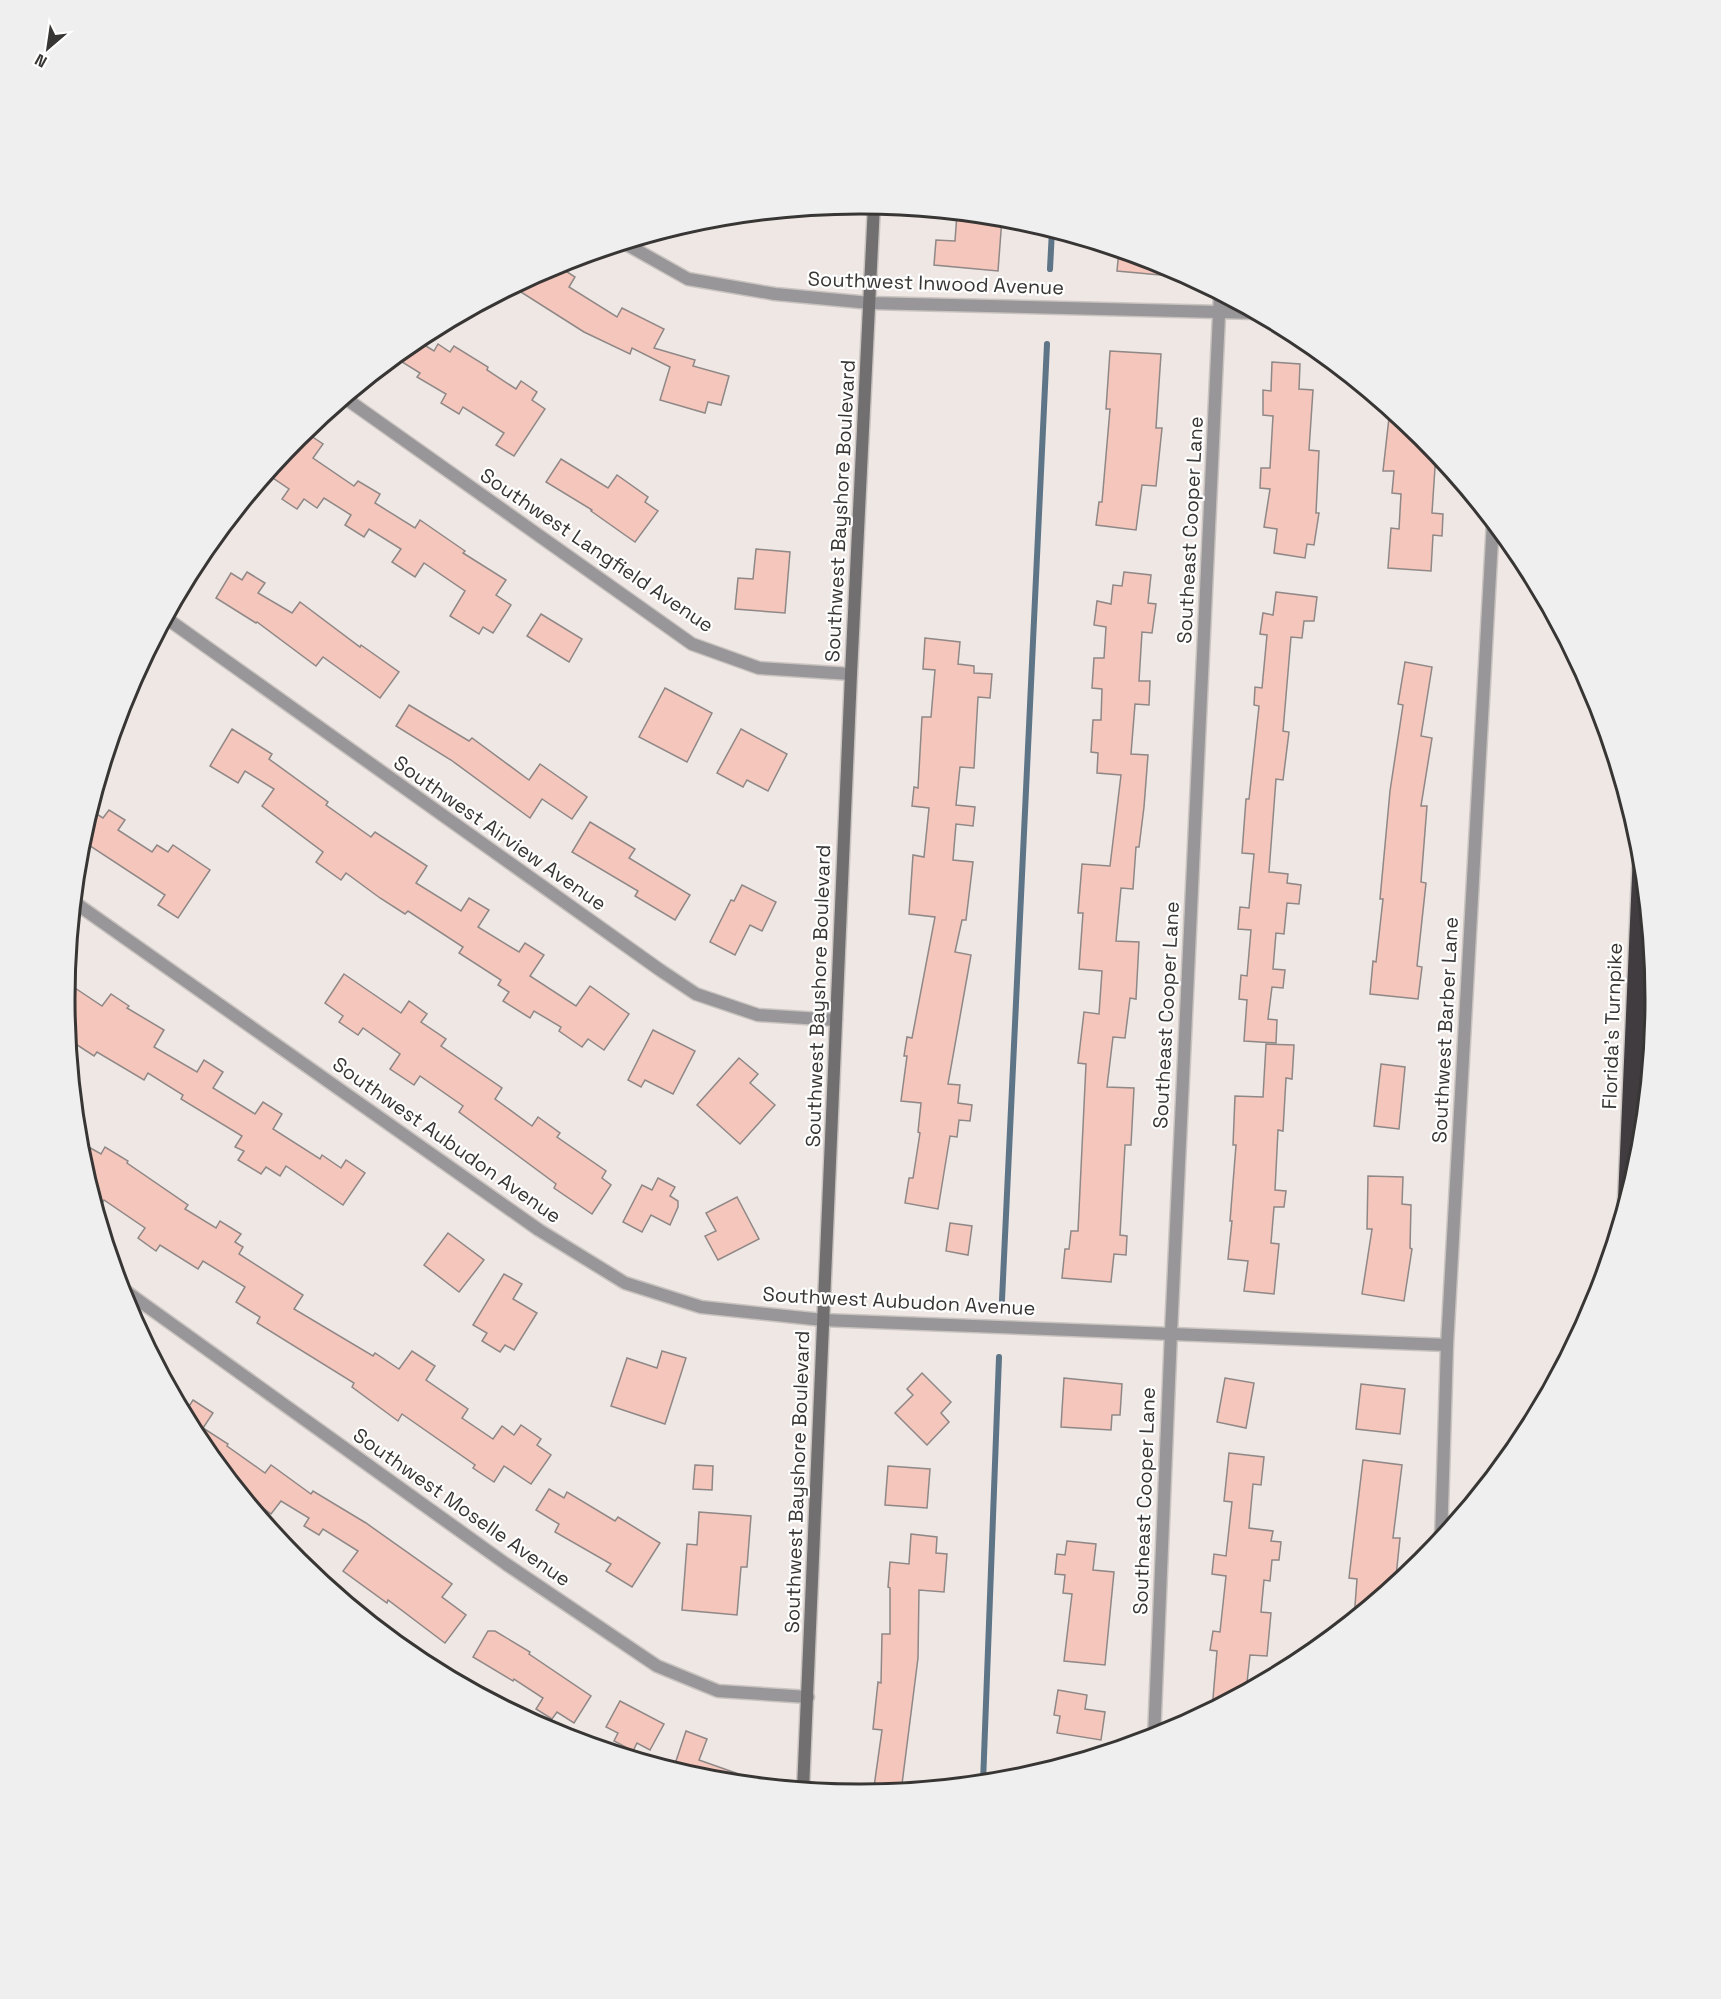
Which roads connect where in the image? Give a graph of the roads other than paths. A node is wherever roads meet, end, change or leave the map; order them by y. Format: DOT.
graph roads {
  1 [pos="874,215"];
  2 [pos="633,248"];
  3 [pos="1220,301"];
  4 [pos="870,303"];
  5 [pos="1220,311"];
  6 [pos="1240,312"];
  7 [pos="351,402"];
  8 [pos="1491,531"];
  9 [pos="172,622"];
  10 [pos="851,674"];
  11 [pos="1640,906"];
  12 [pos="81,908"];
  13 [pos="836,1020"];
  14 [pos="1630,1159"];
  15 [pos="134,1297"];
  16 [pos="823,1320"];
  17 [pos="1171,1333"];
  18 [pos="1447,1344"];
  19 [pos="1441,1527"];
  20 [pos="808,1696"];
  21 [pos="1154,1727"];
  22 [pos="803,1782"];
  1 -- 4 [label="street, Southwest Bayshore Boulevard"];
  2 -- 4 [label="street, Southwest Inwood Avenue"];
  3 -- 5 [label="street, Southeast Cooper Lane"];
  4 -- 5 [label="street, Southwest Inwood Avenue"];
  4 -- 10 [label="street, Southwest Bayshore Boulevard"];
  5 -- 6 [label="street, Southwest Inwood Avenue"];
  5 -- 17 [label="street, Southeast Cooper Lane"];
  7 -- 10 [label="street, Southwest Langfield Avenue"];
  8 -- 18 [label="street, Southwest Barber Lane"];
  9 -- 13 [label="street, Southwest Airview Avenue"];
  10 -- 13 [label="street, Southwest Bayshore Boulevard"];
  11 -- 14 [label="highway, Florida's Turnpike"];
  12 -- 16 [label="street, Southwest Aubudon Avenue"];
  13 -- 16 [label="street, Southwest Bayshore Boulevard"];
  15 -- 20 [label="street, Southwest Moselle Avenue"];
  16 -- 17 [label="street, Southwest Aubudon Avenue"];
  16 -- 20 [label="street, Southwest Bayshore Boulevard"];
  17 -- 18 [label="street, Southwest Aubudon Avenue"];
  17 -- 21 [label="street, Southeast Cooper Lane"];
  18 -- 19 [label="street, Southwest Barber Lane"];
  20 -- 22 [label="street, Southwest Bayshore Boulevard"];
}
